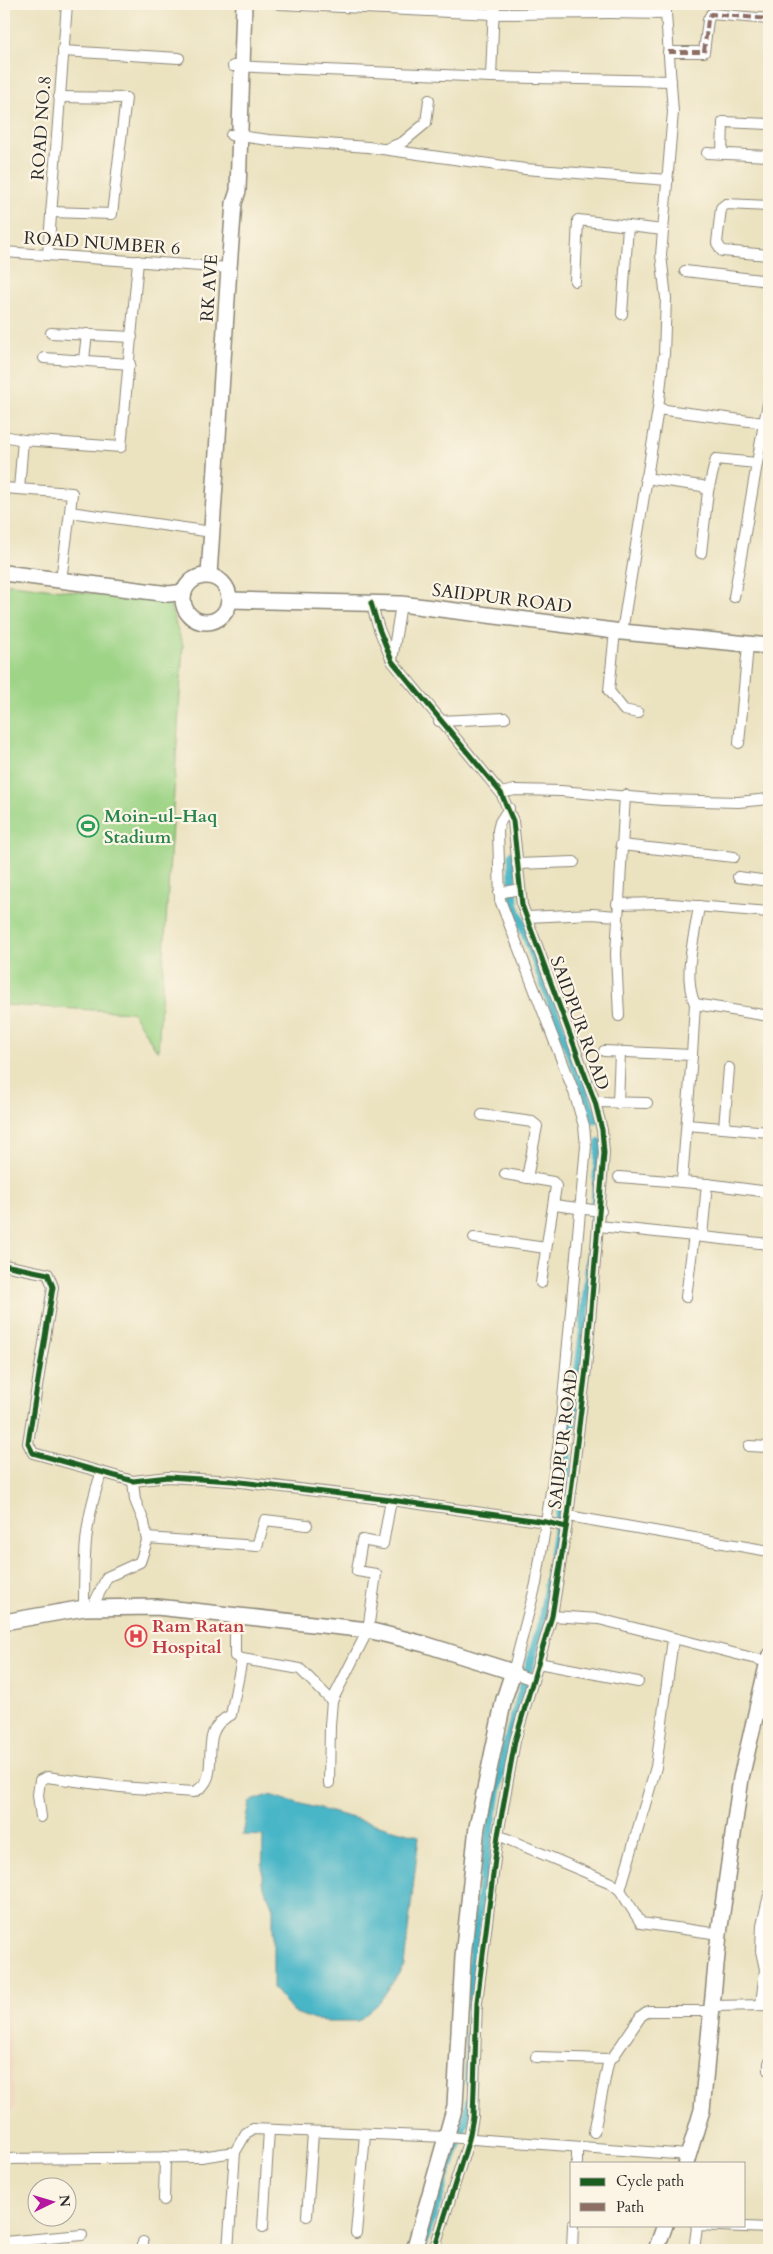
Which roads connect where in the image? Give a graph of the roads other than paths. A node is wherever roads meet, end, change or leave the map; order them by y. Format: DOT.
graph roads {
  1 [pos="67,4"];
  2 [pos="235,4"];
  3 [pos="244,4"];
  4 [pos="279,4"];
  5 [pos="382,6"];
  6 [pos="493,9"];
  7 [pos="610,9"];
  8 [pos="666,9"];
  9 [pos="769,19"];
  10 [pos="63,51"];
  11 [pos="668,52"];
  12 [pos="180,58"];
  13 [pos="238,66"];
  14 [pos="491,77"];
  15 [pos="671,81"];
  16 [pos="59,97"];
  17 [pos="429,100"];
  18 [pos="769,124"];
  19 [pos="236,135"];
  20 [pos="385,149"];
  21 [pos="707,153"];
  22 [pos="722,154"];
  23 [pos="769,156"];
  24 [pos="668,180"];
  25 [pos="769,206"];
  26 [pos="51,212"];
  27 [pos="628,226"];
  28 [pos="663,230"];
  29 [pos="4,252"];
  30 [pos="769,254"];
  31 [pos="48,255"];
  32 [pos="138,261"];
  33 [pos="229,268"];
  34 [pos="685,271"];
  35 [pos="575,281"];
  36 [pos="769,281"];
  37 [pos="622,314"];
  38 [pos="51,333"];
  39 [pos="87,334"];
  40 [pos="132,337"];
  41 [pos="44,358"];
  42 [pos="84,359"];
  43 [pos="130,364"];
  44 [pos="769,399"];
  45 [pos="658,409"];
  46 [pos="764,423"];
  47 [pos="4,436"];
  48 [pos="23,440"];
  49 [pos="756,463"];
  50 [pos="645,478"];
  51 [pos="4,488"];
  52 [pos="19,489"];
  53 [pos="708,491"];
  54 [pos="70,512"];
  55 [pos="212,532"];
  56 [pos="701,553"];
  57 [pos="4,573"];
  58 [pos="209,575"];
  59 [pos="61,580"];
  60 [pos="179,597"];
  61 [pos="734,598"];
  62 [pos="230,600"];
  63 [pos="371,603"];
  64 [pos="401,604"];
  65 [pos="618,632"];
  66 [pos="748,645"];
  67 [pos="769,646"];
  68 [pos="392,661"];
  69 [pos="638,713"];
  70 [pos="505,718"];
  71 [pos="439,721"];
  72 [pos="739,743"];
  73 [pos="501,793"];
  74 [pos="625,795"];
  75 [pos="769,799"];
  76 [pos="509,808"];
  77 [pos="621,845"];
  78 [pos="734,857"];
  79 [pos="574,862"];
  80 [pos="517,864"];
  81 [pos="738,877"];
  82 [pos="769,881"];
  83 [pos="518,890"];
  84 [pos="502,892"];
  85 [pos="617,904"];
  86 [pos="699,906"];
  87 [pos="769,912"];
  88 [pos="617,916"];
  89 [pos="526,917"];
  90 [pos="695,1004"];
  91 [pos="619,1016"];
  92 [pos="769,1016"];
  93 [pos="604,1051"];
  94 [pos="620,1052"];
  95 [pos="692,1055"];
  96 [pos="729,1068"];
  97 [pos="595,1102"];
  98 [pos="618,1103"];
  99 [pos="647,1103"];
  100 [pos="482,1115"];
  101 [pos="593,1125"];
  102 [pos="687,1125"];
  103 [pos="724,1128"];
  104 [pos="769,1132"];
  105 [pos="505,1174"];
  106 [pos="619,1177"];
  107 [pos="527,1178"];
  108 [pos="682,1181"];
  109 [pos="707,1184"];
  110 [pos="769,1192"];
  111 [pos="554,1205"];
  112 [pos="583,1210"];
  113 [pos="599,1211"];
  114 [pos="599,1226"];
  115 [pos="698,1236"];
  116 [pos="474,1238"];
  117 [pos="769,1244"];
  118 [pos="546,1248"];
  119 [pos="4,1265"];
  120 [pos="541,1283"];
  121 [pos="686,1297"];
  122 [pos="749,1446"];
  123 [pos="769,1447"];
  124 [pos="102,1474"];
  125 [pos="133,1481"];
  126 [pos="391,1500"];
  127 [pos="568,1516"];
  128 [pos="547,1522"];
  129 [pos="307,1524"];
  130 [pos="564,1526"];
  131 [pos="147,1538"];
  132 [pos="769,1551"];
  133 [pos="88,1608"];
  134 [pos="235,1615"];
  135 [pos="552,1616"];
  136 [pos="4,1622"];
  137 [pos="368,1630"];
  138 [pos="672,1639"];
  139 [pos="242,1659"];
  140 [pos="769,1659"];
  141 [pos="538,1663"];
  142 [pos="520,1675"];
  143 [pos="638,1682"];
  144 [pos="332,1701"];
  145 [pos="330,1783"];
  146 [pos="481,1816"];
  147 [pos="41,1817"];
  148 [pos="498,1819"];
  149 [pos="498,1835"];
  150 [pos="620,1890"];
  151 [pos="769,1895"];
  152 [pos="719,1934"];
  153 [pos="765,2005"];
  154 [pos="711,2008"];
  155 [pos="536,2057"];
  156 [pos="609,2059"];
  157 [pos="769,2063"];
  158 [pos="769,2070"];
  159 [pos="269,2130"];
  160 [pos="594,2132"];
  161 [pos="313,2133"];
  162 [pos="365,2135"];
  163 [pos="450,2138"];
  164 [pos="467,2139"];
  165 [pos="577,2148"];
  166 [pos="235,2152"];
  167 [pos="165,2157"];
  168 [pos="4,2158"];
  169 [pos="688,2160"];
  170 [pos="577,2162"];
  171 [pos="164,2200"];
  172 [pos="307,2216"];
  173 [pos="574,2226"];
  174 [pos="665,2226"];
  175 [pos="697,2226"];
  176 [pos="263,2227"];
  177 [pos="769,2228"];
  178 [pos="356,2233"];
  179 [pos="82,2235"];
  180 [pos="4,2242"];
  181 [pos="228,2250"];
  182 [pos="414,2250"];
  183 [pos="434,2250"];
  184 [pos="572,2250"];
  185 [pos="656,2250"];
  186 [pos="694,2250"];
  1 -- 10 [label="street, ROAD NO.8"];
  2 -- 13 [label="main road"];
  3 -- 13 [label="main road, RK AVE"];
  4 -- 5 [label="street"];
  5 -- 6 [label="street"];
  6 -- 7 [label="street"];
  6 -- 14 [label="street"];
  7 -- 8 [label="street"];
  8 -- 11 [label="street"];
  9 -- 11 [label="street"];
  10 -- 12 [label="street"];
  10 -- 16 [label="street, ROAD NO.8"];
  11 -- 15 [label="street"];
  13 -- 14 [label="street"];
  13 -- 19 [label="main road, RK AVE"];
  14 -- 15 [label="street"];
  15 -- 24 [label="street"];
  16 -- 26 [label="street, ROAD NO.8"];
  16 -- 26 [label="street"];
  17 -- 20 [label="street"];
  18 -- 22 [label="street"];
  19 -- 20 [label="street"];
  19 -- 33 [label="main road, RK AVE"];
  20 -- 24 [label="street"];
  21 -- 22 [label="street"];
  22 -- 23 [label="street"];
  24 -- 28 [label="street"];
  25 -- 30 [label="street"];
  26 -- 31 [label="street, ROAD NO.8"];
  27 -- 28 [label="street"];
  27 -- 35 [label="street"];
  27 -- 37 [label="street"];
  28 -- 45 [label="street"];
  29 -- 31 [label="street, ROAD NUMBER 6"];
  31 -- 32 [label="street, ROAD NUMBER 6"];
  32 -- 33 [label="street, ROAD NUMBER 6"];
  32 -- 40 [label="street"];
  33 -- 55 [label="main road, RK AVE"];
  34 -- 36 [label="street"];
  38 -- 39 [label="street"];
  39 -- 40 [label="street"];
  39 -- 42 [label="street"];
  40 -- 43 [label="street"];
  41 -- 42 [label="street"];
  42 -- 43 [label="street"];
  43 -- 48 [label="street"];
  44 -- 46 [label="street"];
  45 -- 46 [label="street"];
  45 -- 50 [label="street"];
  46 -- 49 [label="street"];
  47 -- 48 [label="street"];
  48 -- 52 [label="street"];
  49 -- 53 [label="street"];
  49 -- 61 [label="street"];
  50 -- 53 [label="street"];
  50 -- 65 [label="street"];
  51 -- 52 [label="street"];
  52 -- 54 [label="street"];
  53 -- 56 [label="street"];
  54 -- 55 [label="street"];
  54 -- 59 [label="street"];
  55 -- 58 [label="main road, RK AVE"];
  57 -- 59 [label="main road"];
  58 -- 60 [label="main road"];
  58 -- 62 [label="main road"];
  59 -- 60 [label="main road"];
  60 -- 62 [label="main road"];
  62 -- 63 [label="main road, SAIDPUR ROAD"];
  63 -- 64 [label="main road, SAIDPUR ROAD"];
  63 -- 68 [label="street, SAIDPUR ROAD"];
  64 -- 65 [label="main road, SAIDPUR ROAD"];
  64 -- 68 [label="street"];
  65 -- 66 [label="main road, SAIDPUR ROAD"];
  65 -- 69 [label="street"];
  66 -- 67 [label="main road, SAIDPUR ROAD"];
  66 -- 72 [label="street"];
  68 -- 71 [label="street, SAIDPUR ROAD"];
  70 -- 71 [label="street"];
  71 -- 73 [label="street, SAIDPUR ROAD"];
  73 -- 74 [label="street"];
  73 -- 76 [label="street, SAIDPUR ROAD"];
  74 -- 75 [label="street"];
  74 -- 77 [label="street"];
  76 -- 80 [label="street, SAIDPUR ROAD"];
  76 -- 84 [label="street"];
  77 -- 78 [label="street"];
  77 -- 85 [label="street"];
  79 -- 80 [label="street"];
  80 -- 83 [label="street, SAIDPUR ROAD"];
  81 -- 82 [label="street"];
  83 -- 84 [label="street"];
  83 -- 89 [label="street, SAIDPUR ROAD"];
  84 -- 101 [label="street"];
  85 -- 86 [label="street"];
  85 -- 88 [label="street"];
  86 -- 87 [label="street"];
  86 -- 90 [label="street"];
  88 -- 89 [label="street"];
  88 -- 91 [label="street"];
  89 -- 97 [label="street, SAIDPUR ROAD"];
  90 -- 92 [label="street"];
  90 -- 95 [label="street"];
  93 -- 94 [label="street"];
  94 -- 95 [label="street"];
  94 -- 98 [label="street"];
  95 -- 102 [label="street"];
  96 -- 103 [label="street"];
  97 -- 98 [label="street"];
  97 -- 101 [label="street, SAIDPUR ROAD"];
  98 -- 99 [label="street"];
  100 -- 107 [label="street"];
  101 -- 112 [label="street"];
  101 -- 113 [label="street, SAIDPUR ROAD"];
  102 -- 103 [label="street"];
  102 -- 108 [label="street"];
  103 -- 104 [label="street"];
  105 -- 107 [label="street"];
  106 -- 108 [label="street"];
  107 -- 111 [label="street"];
  108 -- 109 [label="street"];
  109 -- 110 [label="street"];
  109 -- 115 [label="street"];
  111 -- 112 [label="street"];
  111 -- 118 [label="street"];
  112 -- 113 [label="street"];
  112 -- 128 [label="street"];
  113 -- 114 [label="street, SAIDPUR ROAD"];
  114 -- 115 [label="street"];
  114 -- 127 [label="street, SAIDPUR ROAD"];
  115 -- 117 [label="street"];
  115 -- 121 [label="street"];
  116 -- 118 [label="street"];
  118 -- 120 [label="street"];
  119 -- 124 [label="street"];
  122 -- 123 [label="street"];
  124 -- 125 [label="street"];
  124 -- 133 [label="street"];
  125 -- 126 [label="street"];
  125 -- 131 [label="street"];
  126 -- 128 [label="street"];
  126 -- 137 [label="street"];
  127 -- 130 [label="street, SAIDPUR ROAD"];
  127 -- 132 [label="street"];
  128 -- 130 [label="street"];
  128 -- 142 [label="street"];
  129 -- 131 [label="street"];
  130 -- 135 [label="street, SAIDPUR ROAD"];
  131 -- 133 [label="street"];
  133 -- 134 [label="main road"];
  133 -- 136 [label="main road"];
  134 -- 137 [label="main road"];
  134 -- 139 [label="street"];
  135 -- 138 [label="street"];
  135 -- 141 [label="street, SAIDPUR ROAD"];
  137 -- 142 [label="main road"];
  137 -- 144 [label="street"];
  138 -- 140 [label="street"];
  138 -- 150 [label="street"];
  139 -- 144 [label="street"];
  139 -- 147 [label="street"];
  140 -- 152 [label="main road"];
  141 -- 142 [label="street, SAIDPUR ROAD"];
  141 -- 143 [label="street"];
  142 -- 146 [label="main road"];
  142 -- 148 [label="street"];
  144 -- 145 [label="street"];
  146 -- 148 [label="street"];
  146 -- 163 [label="main road"];
  148 -- 149 [label="street"];
  149 -- 150 [label="street"];
  149 -- 164 [label="street"];
  150 -- 152 [label="street"];
  151 -- 153 [label="street"];
  152 -- 154 [label="main road"];
  153 -- 154 [label="street"];
  154 -- 156 [label="street"];
  154 -- 169 [label="main road"];
  155 -- 156 [label="street"];
  156 -- 160 [label="street"];
  157 -- 158 [label="street"];
  159 -- 161 [label="street"];
  159 -- 166 [label="street"];
  159 -- 176 [label="street"];
  161 -- 162 [label="street"];
  161 -- 172 [label="street"];
  162 -- 163 [label="street"];
  162 -- 178 [label="street"];
  163 -- 164 [label="street"];
  163 -- 182 [label="main road"];
  164 -- 165 [label="street"];
  164 -- 183 [label="street"];
  165 -- 169 [label="street"];
  165 -- 170 [label="street"];
  166 -- 167 [label="street"];
  166 -- 181 [label="street"];
  167 -- 168 [label="street"];
  167 -- 171 [label="street"];
  173 -- 184 [label="street"];
  174 -- 185 [label="main road"];
  175 -- 177 [label="street"];
  175 -- 186 [label="street"];
  179 -- 180 [label="street"];
}
